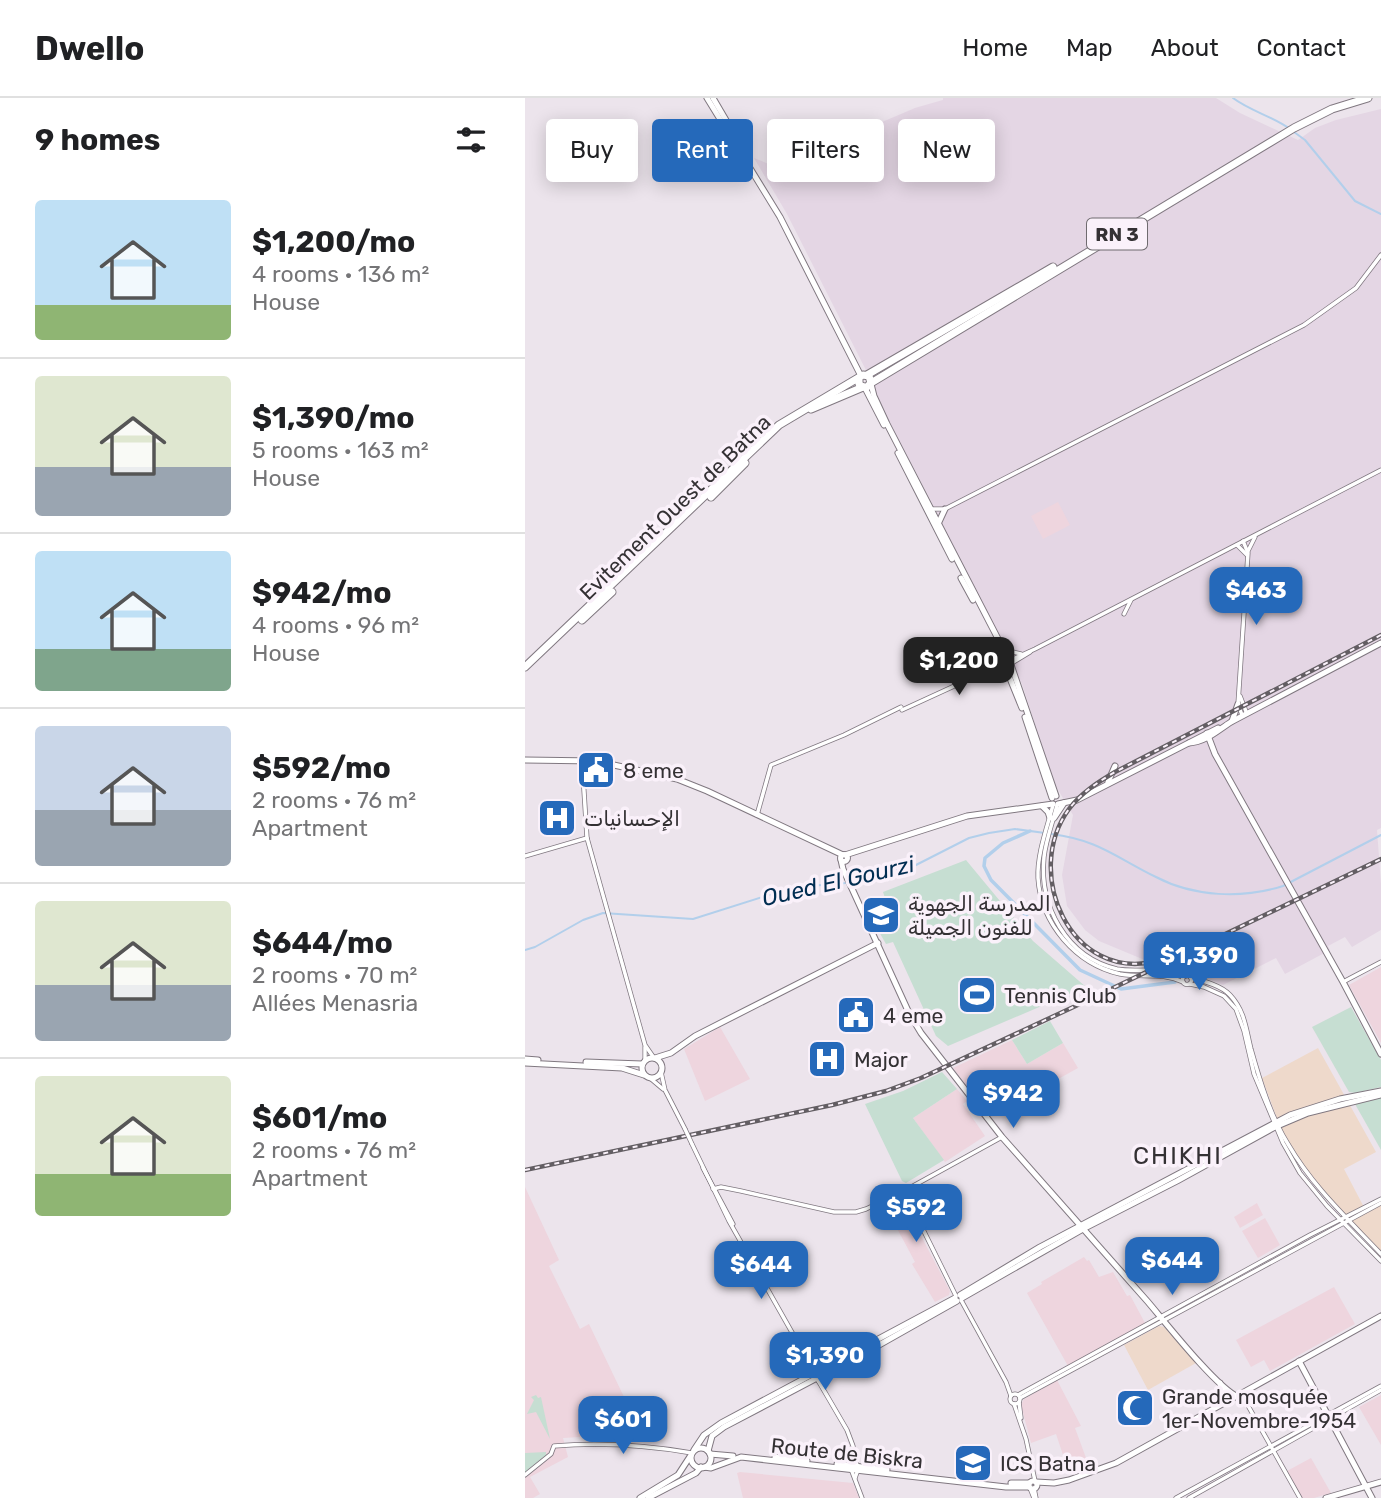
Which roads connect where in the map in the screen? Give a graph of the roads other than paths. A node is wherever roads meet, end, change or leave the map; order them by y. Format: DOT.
graph roads {
  1 [pos="710,98"];
  2 [pos="1352,98"];
  3 [pos="1368,98"];
  4 [pos="1173,199"];
  5 [pos="1381,255"];
  6 [pos="865,381"];
  7 [pos="1381,470"];
  8 [pos="929,510"];
  9 [pos="942,510"];
  10 [pos="937,522"];
  11 [pos="1256,535"];
  12 [pos="1243,541"];
  13 [pos="1237,545"];
  14 [pos="1248,551"];
  15 [pos="1248,557"];
  16 [pos="1131,600"];
  17 [pos="1124,614"];
  18 [pos="1381,643"];
  19 [pos="1002,649"];
  20 [pos="1035,649"];
  21 [pos="1023,653"];
  22 [pos="1008,663"];
  23 [pos="525,670"];
  24 [pos="1239,696"];
  25 [pos="1238,704"];
  26 [pos="1245,715"];
  27 [pos="1231,722"];
  28 [pos="1221,729"];
  29 [pos="1205,736"];
  30 [pos="1192,743"];
  31 [pos="1211,747"];
  32 [pos="525,760"];
  33 [pos="582,760"];
  34 [pos="1115,766"];
  35 [pos="1106,785"];
  36 [pos="1056,801"];
  37 [pos="1040,806"];
  38 [pos="757,815"];
  39 [pos="1051,821"];
  40 [pos="587,838"];
  41 [pos="1045,843"];
  42 [pos="525,856"];
  43 [pos="844,858"];
  44 [pos="878,943"];
  45 [pos="1381,962"];
  46 [pos="1189,977"];
  47 [pos="1183,982"];
  48 [pos="1343,982"];
  49 [pos="1190,984"];
  50 [pos="645,1045"];
  51 [pos="671,1053"];
  52 [pos="1381,1054"];
  53 [pos="654,1058"];
  54 [pos="525,1061"];
  55 [pos="644,1062"];
  56 [pos="661,1070"];
  57 [pos="647,1076"];
  58 [pos="664,1090"];
  59 [pos="1381,1093"];
  60 [pos="1276,1124"];
  61 [pos="1002,1137"];
  62 [pos="703,1168"];
  63 [pos="719,1190"];
  64 [pos="904,1192"];
  65 [pos="1381,1201"];
  66 [pos="1343,1221"];
  67 [pos="1081,1228"];
  68 [pos="1381,1254"];
  69 [pos="1381,1261"];
  70 [pos="958,1297"];
  71 [pos="1381,1316"];
  72 [pos="1164,1321"];
  73 [pos="1299,1361"];
  74 [pos="815,1374"];
  75 [pos="1218,1381"];
  76 [pos="1381,1388"];
  77 [pos="1240,1396"];
  78 [pos="1016,1398"];
  79 [pos="1215,1409"];
  80 [pos="1328,1419"];
  81 [pos="1272,1447"];
  82 [pos="709,1452"];
  83 [pos="1275,1452"];
  84 [pos="693,1453"];
  85 [pos="703,1467"];
  86 [pos="855,1467"];
  87 [pos="525,1475"];
  88 [pos="855,1478"];
  89 [pos="1381,1482"];
  90 [pos="1032,1485"];
  91 [pos="1365,1487"];
  92 [pos="639,1498"];
  93 [pos="648,1498"];
  94 [pos="862,1498"];
  95 [pos="1035,1498"];
  96 [pos="1176,1498"];
  97 [pos="1189,1498"];
  98 [pos="1300,1498"];
  99 [pos="1326,1498"];
  100 [pos="1372,1498"];
  1 -- 6 [label="main road"];
  2 -- 4 [label="highway, Evitement Ouest de Batna / RN 3"];
  3 -- 4 [label="highway, Evitement Ouest de Batna / RN 3"];
  4 -- 6 [label="highway, Evitement Ouest de Batna / RN 3"];
  5 -- 9 [label="street"];
  6 -- 8 [label="main road"];
  6 -- 23 [label="highway, Evitement Ouest de Batna / RN 3"];
  7 -- 11 [label="street"];
  8 -- 9 [label="street"];
  8 -- 10 [label="main road"];
  8 -- 22 [label="main road"];
  9 -- 10 [label="main road"];
  10 -- 19 [label="main road"];
  11 -- 12 [label="street"];
  11 -- 14 [label="street"];
  12 -- 13 [label="street"];
  12 -- 14 [label="street"];
  13 -- 15 [label="street"];
  13 -- 16 [label="street"];
  14 -- 15 [label="street"];
  15 -- 24 [label="street"];
  16 -- 17 [label="street"];
  16 -- 20 [label="street"];
  18 -- 26 [label="main road"];
  19 -- 21 [label="street"];
  19 -- 22 [label="main road"];
  20 -- 21 [label="street"];
  20 -- 22 [label="street"];
  21 -- 22 [label="street"];
  22 -- 36 [label="main road"];
  22 -- 38 [label="street"];
  24 -- 25 [label="street"];
  24 -- 26 [label="street"];
  25 -- 26 [label="street"];
  25 -- 27 [label="main road"];
  26 -- 27 [label="main road"];
  27 -- 28 [label="main road"];
  28 -- 29 [label="main road"];
  28 -- 31 [label="main road"];
  29 -- 30 [label="main road"];
  29 -- 31 [label="main road"];
  30 -- 31 [label="main road"];
  30 -- 35 [label="main road"];
  31 -- 48 [label="main road"];
  32 -- 33 [label="main road"];
  33 -- 38 [label="main road"];
  33 -- 40 [label="street"];
  34 -- 35 [label="main road"];
  35 -- 36 [label="main road"];
  36 -- 37 [label="main road"];
  36 -- 39 [label="main road"];
  36 -- 39 [label="street"];
  37 -- 39 [label="main road"];
  37 -- 43 [label="main road"];
  38 -- 43 [label="main road"];
  39 -- 41 [label="street"];
  40 -- 42 [label="street"];
  40 -- 50 [label="street"];
  41 -- 46 [label="street"];
  41 -- 47 [label="street"];
  43 -- 44 [label="main road"];
  44 -- 51 [label="main road"];
  44 -- 61 [label="main road"];
  45 -- 48 [label="street"];
  46 -- 47 [label="street"];
  46 -- 49 [label="street"];
  46 -- 60 [label="street"];
  47 -- 49 [label="street"];
  48 -- 52 [label="main road"];
  49 -- 60 [label="street"];
  50 -- 53 [label="street"];
  50 -- 55 [label="street"];
  51 -- 53 [label="main road"];
  51 -- 56 [label="main road"];
  53 -- 55 [label="main road"];
  53 -- 56 [label="main road"];
  54 -- 55 [label="main road"];
  54 -- 57 [label="main road"];
  55 -- 57 [label="main road"];
  56 -- 57 [label="main road"];
  56 -- 58 [label="street"];
  57 -- 58 [label="street"];
  58 -- 62 [label="street, bridge"];
  59 -- 60 [label="main road"];
  60 -- 66 [label="street"];
  60 -- 67 [label="main road"];
  61 -- 64 [label="street"];
  61 -- 67 [label="main road"];
  62 -- 63 [label="street"];
  62 -- 63 [label="street"];
  63 -- 64 [label="street"];
  63 -- 74 [label="street"];
  64 -- 70 [label="street"];
  65 -- 66 [label="street"];
  66 -- 68 [label="street"];
  66 -- 69 [label="street"];
  66 -- 72 [label="street"];
  66 -- 72 [label="street"];
  67 -- 70 [label="main road"];
  67 -- 72 [label="main road"];
  70 -- 74 [label="main road"];
  70 -- 78 [label="street"];
  71 -- 73 [label="main road, Route de Biskra"];
  72 -- 75 [label="main road"];
  72 -- 78 [label="street"];
  73 -- 77 [label="main road, Route de Biskra"];
  73 -- 80 [label="main road"];
  74 -- 82 [label="main road"];
  74 -- 84 [label="main road"];
  74 -- 86 [label="street"];
  75 -- 77 [label="main road"];
  75 -- 79 [label="main road"];
  76 -- 80 [label="street"];
  77 -- 79 [label="main road, Route de Biskra"];
  77 -- 81 [label="street"];
  78 -- 90 [label="street"];
  79 -- 90 [label="main road, Route de Biskra"];
  80 -- 81 [label="street"];
  80 -- 83 [label="street"];
  80 -- 91 [label="main road"];
  81 -- 83 [label="street"];
  81 -- 96 [label="street"];
  82 -- 84 [label="main road"];
  82 -- 85 [label="main road"];
  82 -- 86 [label="main road, Route de Biskra"];
  83 -- 97 [label="street"];
  83 -- 98 [label="street"];
  84 -- 85 [label="main road"];
  84 -- 87 [label="street"];
  84 -- 92 [label="main road"];
  85 -- 86 [label="main road, Route de Biskra"];
  85 -- 93 [label="main road"];
  86 -- 88 [label="street"];
  86 -- 88 [label="street"];
  86 -- 90 [label="main road, Route de Biskra"];
  88 -- 94 [label="street"];
  89 -- 91 [label="main road"];
  90 -- 95 [label="street"];
  91 -- 99 [label="main road"];
  91 -- 100 [label="main road"];
}
